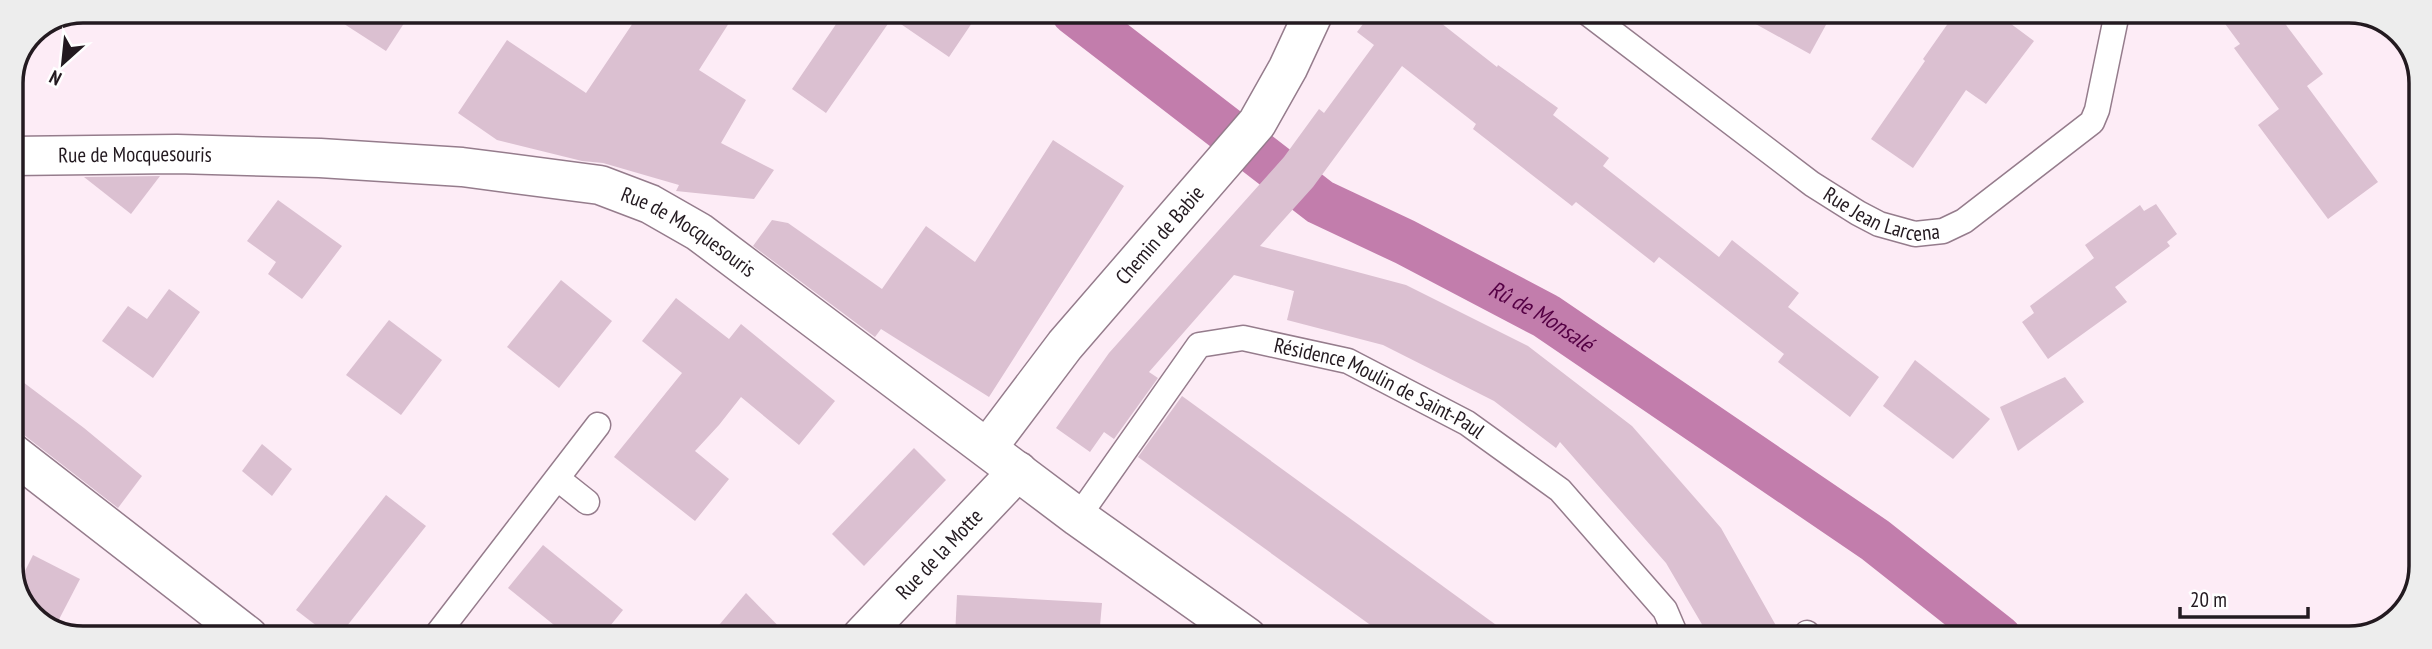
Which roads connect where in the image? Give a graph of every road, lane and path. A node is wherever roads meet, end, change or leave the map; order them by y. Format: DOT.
graph roads {
  1 [pos="1309,23"];
  2 [pos="1600,23"];
  3 [pos="2115,23"];
  4 [pos="23,156"];
  5 [pos="598,425"];
  6 [pos="988,447"];
  7 [pos="23,461"];
  8 [pos="1018,471"];
  9 [pos="558,479"];
  10 [pos="587,502"];
  11 [pos="1078,516"];
  12 [pos="235,626"];
  13 [pos="443,626"];
  14 [pos="871,626"];
  15 [pos="1228,626"];
  16 [pos="1672,626"];
  1 -- 6 [label="street, Chemin de Babie"];
  2 -- 3 [label="lane, Rue Jean Larcena"];
  4 -- 6 [label="street, Rue de Mocquesouris"];
  5 -- 9 [label="lane"];
  6 -- 8 [label="street, Rue de Mocquesouris"];
  7 -- 12 [label="street"];
  8 -- 11 [label="street, Rue de Mocquesouris"];
  8 -- 14 [label="street, Rue de la Motte"];
  9 -- 10 [label="lane"];
  9 -- 13 [label="lane"];
  11 -- 15 [label="street, Rue de Mocquesouris"];
  11 -- 16 [label="lane, Résidence Moulin de Saint-Paul"];
}
